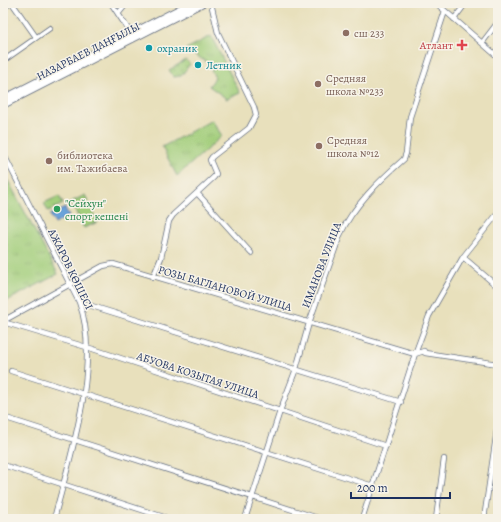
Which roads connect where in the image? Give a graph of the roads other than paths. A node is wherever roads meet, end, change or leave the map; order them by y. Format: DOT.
graph roads {
  1 [pos="12,3"];
  2 [pos="111,3"];
  3 [pos="127,3"];
  4 [pos="191,3"];
  5 [pos="203,3"];
  6 [pos="211,3"];
  7 [pos="436,3"];
  8 [pos="466,3"];
  9 [pos="3,8"];
  10 [pos="445,11"];
  11 [pos="118,14"];
  12 [pos="454,19"];
  13 [pos="498,22"];
  14 [pos="50,28"];
  15 [pos="36,37"];
  16 [pos="133,37"];
  17 [pos="482,42"];
  18 [pos="498,56"];
  19 [pos="3,61"];
  20 [pos="3,99"];
  21 [pos="3,105"];
  22 [pos="3,153"];
  23 [pos="197,192"];
  24 [pos="498,213"];
  25 [pos="251,253"];
  26 [pos="463,257"];
  27 [pos="153,277"];
  28 [pos="70,286"];
  29 [pos="498,287"];
  30 [pos="79,302"];
  31 [pos="3,322"];
  32 [pos="309,323"];
  33 [pos="86,348"];
  34 [pos="415,354"];
  35 [pos="498,364"];
  36 [pos="296,369"];
  37 [pos="11,372"];
  38 [pos="84,394"];
  39 [pos="401,402"];
  40 [pos="280,411"];
  41 [pos="3,417"];
  42 [pos="498,423"];
  43 [pos="74,439"];
  44 [pos="386,446"];
  45 [pos="266,453"];
  46 [pos="444,459"];
  47 [pos="3,465"];
  48 [pos="63,485"];
  49 [pos="373,486"];
  50 [pos="252,497"];
  51 [pos="3,517"];
  52 [pos="10,519"];
  53 [pos="54,519"];
  54 [pos="170,519"];
  55 [pos="245,519"];
  56 [pos="321,519"];
  57 [pos="362,519"];
  58 [pos="436,519"];
  59 [pos="484,519"];
  1 -- 9 [label="street"];
  1 -- 15 [label="street"];
  2 -- 11 [label="street"];
  3 -- 11 [label="street"];
  4 -- 16 [label="main road, НАЗАРБАЕВ ДАҢҒЫЛЫ"];
  5 -- 16 [label="main road, НАЗАРБАЕВ ДАҢҒЫЛЫ"];
  6 -- 23 [label="street"];
  7 -- 10 [label="street"];
  8 -- 12 [label="street"];
  10 -- 12 [label="street"];
  10 -- 32 [label="street, ИМАНОВА УЛИЦА"];
  11 -- 16 [label="street"];
  12 -- 17 [label="street"];
  13 -- 17 [label="street"];
  14 -- 15 [label="street"];
  15 -- 19 [label="street"];
  16 -- 20 [label="main road, НАЗАРБАЕВ ДАҢҒЫЛЫ"];
  16 -- 21 [label="main road, НАЗАРБАЕВ ДАҢҒЫЛЫ"];
  17 -- 18 [label="street"];
  22 -- 28 [label="street, АЖАРОВ КӨШЕСІ"];
  23 -- 25 [label="street"];
  23 -- 27 [label="street"];
  24 -- 26 [label="street"];
  26 -- 29 [label="street"];
  26 -- 34 [label="street"];
  27 -- 28 [label="street, РОЗЫ БАГЛАНОВОЙ УЛИЦА"];
  27 -- 32 [label="street, РОЗЫ БАГЛАНОВОЙ УЛИЦА"];
  28 -- 30 [label="street, АЖАРОВ КӨШЕСІ"];
  28 -- 31 [label="street, РОЗЫ БАГЛАНОВОЙ УЛИЦА"];
  30 -- 33 [label="street, АЖАРОВ КӨШЕСІ"];
  30 -- 36 [label="street"];
  31 -- 33 [label="street, АБУОВА КОЗЫТАЯ УЛИЦА"];
  32 -- 34 [label="street, РОЗЫ БАГЛАНОВОЙ УЛИЦА"];
  32 -- 36 [label="street, ИМАНОВА УЛИЦА"];
  33 -- 38 [label="street, АЖАРОВ КӨШЕСІ"];
  33 -- 40 [label="street, АБУОВА КОЗЫТАЯ УЛИЦА"];
  34 -- 35 [label="street, РОЗЫ БАГЛАНОВОЙ УЛИЦА"];
  34 -- 39 [label="street"];
  36 -- 39 [label="street"];
  36 -- 40 [label="street, ИМАНОВА УЛИЦА"];
  37 -- 38 [label="street"];
  38 -- 43 [label="street, АЖАРОВ КӨШЕСІ"];
  38 -- 45 [label="street"];
  39 -- 44 [label="street"];
  40 -- 44 [label="street, АБУОВА КОЗЫТАЯ УЛИЦА"];
  40 -- 45 [label="street, ИМАНОВА УЛИЦА"];
  41 -- 43 [label="street"];
  42 -- 59 [label="street"];
  43 -- 48 [label="street, АЖАРОВ КӨШЕСІ"];
  43 -- 50 [label="street"];
  44 -- 49 [label="street"];
  45 -- 49 [label="street"];
  45 -- 50 [label="street, ИМАНОВА УЛИЦА"];
  46 -- 58 [label="street"];
  47 -- 48 [label="street"];
  48 -- 53 [label="street, АЖАРОВ КӨШЕСІ"];
  48 -- 54 [label="street"];
  49 -- 57 [label="street"];
  50 -- 55 [label="street, ИМАНОВА УЛИЦА"];
  50 -- 56 [label="street"];
  51 -- 52 [label="street"];
}
